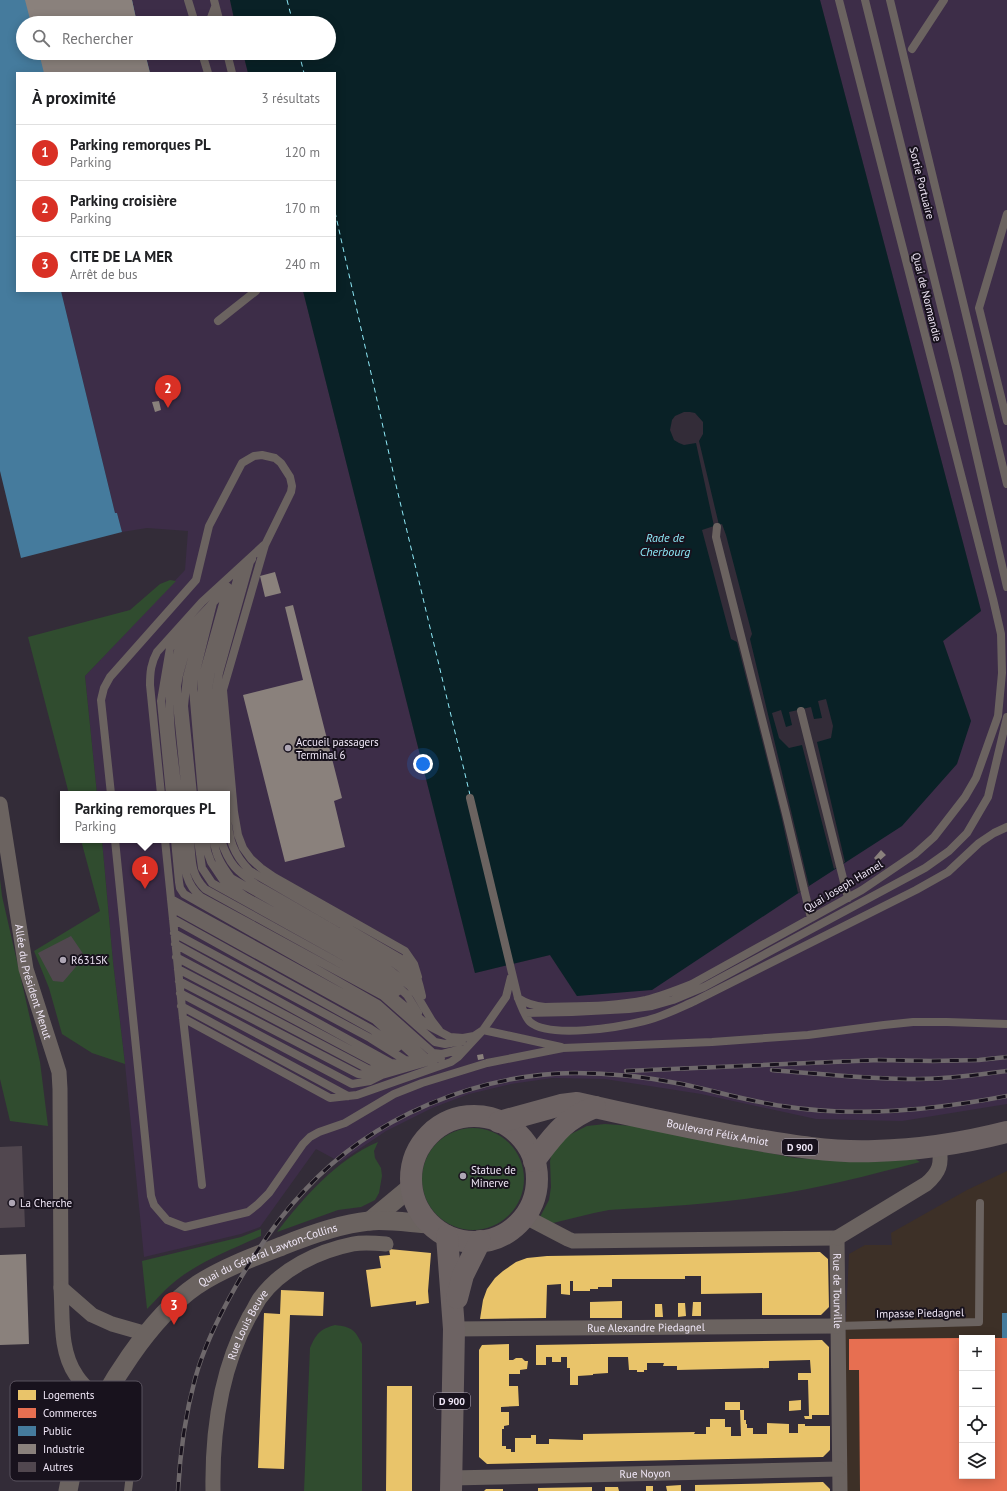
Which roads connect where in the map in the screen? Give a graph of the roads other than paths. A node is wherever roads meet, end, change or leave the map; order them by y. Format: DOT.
graph roads {
  1 [pos="188,0"];
  2 [pos="839,0"];
  3 [pos="865,0"];
  4 [pos="890,0"];
  5 [pos="944,0"];
  6 [pos="215,3"];
  7 [pos="193,16"];
  8 [pos="211,16"];
  9 [pos="218,16"];
  10 [pos="912,49"];
  11 [pos="204,60"];
  12 [pos="229,60"];
  13 [pos="208,72"];
  14 [pos="232,72"];
  15 [pos="1007,214"];
  16 [pos="255,292"];
  17 [pos="218,321"];
  18 [pos="1007,421"];
  19 [pos="1007,484"];
  20 [pos="717,527"];
  21 [pos="265,545"];
  22 [pos="250,562"];
  23 [pos="238,576"];
  24 [pos="228,587"];
  25 [pos="1007,587"];
  26 [pos="993,599"];
  27 [pos="214,602"];
  28 [pos="204,612"];
  29 [pos="193,624"];
  30 [pos="182,635"];
  31 [pos="801,711"];
  32 [pos="1007,716"];
  33 [pos="111,791"];
  34 [pos="160,791"];
  35 [pos="170,791"];
  36 [pos="178,791"];
  37 [pos="186,791"];
  38 [pos="193,791"];
  39 [pos="202,791"];
  40 [pos="209,791"];
  41 [pos="217,791"];
  42 [pos="225,791"];
  43 [pos="470,798"];
  44 [pos="0,804"];
  45 [pos="1007,827"];
  46 [pos="230,838"];
  47 [pos="115,843"];
  48 [pos="165,843"];
  49 [pos="175,843"];
  50 [pos="183,843"];
  51 [pos="190,843"];
  52 [pos="198,843"];
  53 [pos="206,843"];
  54 [pos="214,843"];
  55 [pos="222,843"];
  56 [pos="848,898"];
  57 [pos="171,899"];
  58 [pos="172,908"];
  59 [pos="810,918"];
  60 [pos="173,920"];
  61 [pos="174,933"];
  62 [pos="175,944"];
  63 [pos="176,956"];
  64 [pos="381,967"];
  65 [pos="178,969"];
  66 [pos="511,969"];
  67 [pos="418,977"];
  68 [pos="179,981"];
  69 [pos="180,993"];
  70 [pos="422,996"];
  71 [pos="518,998"];
  72 [pos="181,1006"];
  73 [pos="377,1012"];
  74 [pos="525,1013"];
  75 [pos="428,1014"];
  76 [pos="182,1018"];
  77 [pos="1007,1024"];
  78 [pos="429,1026"];
  79 [pos="483,1030"];
  80 [pos="442,1033"];
  81 [pos="472,1040"];
  82 [pos="563,1048"];
  83 [pos="462,1049"];
  84 [pos="364,1052"];
  85 [pos="448,1057"];
  86 [pos="420,1063"];
  87 [pos="407,1068"];
  88 [pos="395,1071"];
  89 [pos="382,1074"];
  90 [pos="348,1096"];
  91 [pos="595,1107"];
  92 [pos="499,1122"];
  93 [pos="1007,1132"];
  94 [pos="939,1146"];
  95 [pos="534,1161"];
  96 [pos="202,1185"];
  97 [pos="411,1187"];
  98 [pos="980,1203"];
  99 [pos="524,1216"];
  100 [pos="370,1221"];
  101 [pos="429,1224"];
  102 [pos="447,1236"];
  103 [pos="837,1238"];
  104 [pos="480,1241"];
  105 [pos="386,1244"];
  106 [pos="61,1288"];
  107 [pos="453,1320"];
  108 [pos="838,1326"];
  109 [pos="147,1334"];
  110 [pos="81,1381"];
  111 [pos="114,1381"];
  112 [pos="840,1469"];
  113 [pos="70,1481"];
  114 [pos="129,1481"];
  115 [pos="451,1485"];
  116 [pos="68,1491"];
  117 [pos="128,1491"];
  118 [pos="213,1491"];
  119 [pos="840,1491"];
  1 -- 7 [label="lane"];
  2 -- 26 [label="lane, Quai de Normandie"];
  3 -- 25 [label="lane, Sortie Portuaire"];
  4 -- 19 [label="lane"];
  5 -- 10 [label="lane"];
  6 -- 8 [label="lane"];
  6 -- 9 [label="lane"];
  11 -- 13 [label="lane"];
  12 -- 14 [label="lane"];
  15 -- 18 [label="lane"];
  16 -- 17 [label="lane"];
  20 -- 59 [label="lane"];
  21 -- 22 [label="lane"];
  21 -- 33 [label="lane"];
  21 -- 34 [label="lane"];
  21 -- 67 [label="lane"];
  22 -- 23 [label="lane"];
  22 -- 42 [label="lane"];
  23 -- 24 [label="lane"];
  23 -- 41 [label="lane"];
  24 -- 27 [label="lane"];
  24 -- 40 [label="lane"];
  26 -- 56 [label="lane, Quai Joseph Hamel"];
  27 -- 28 [label="lane"];
  27 -- 39 [label="lane"];
  28 -- 29 [label="lane"];
  28 -- 38 [label="lane"];
  29 -- 30 [label="lane"];
  29 -- 37 [label="lane"];
  30 -- 35 [label="lane"];
  30 -- 36 [label="lane"];
  31 -- 56 [label="lane"];
  32 -- 74 [label="lane"];
  43 -- 66 [label="lane"];
  44 -- 106 [label="street, Allée du Président Menut"];
  45 -- 74 [label="lane"];
  46 -- 64 [label="lane"];
  47 -- 82 [label="lane"];
  48 -- 57 [label="lane"];
  49 -- 73 [label="lane"];
  50 -- 81 [label="lane"];
  51 -- 64 [label="lane"];
  52 -- 64 [label="lane"];
  53 -- 64 [label="lane"];
  54 -- 64 [label="lane"];
  55 -- 64 [label="lane"];
  56 -- 59 [label="lane, Quai Joseph Hamel"];
  57 -- 58 [label="lane"];
  57 -- 73 [label="lane"];
  58 -- 60 [label="lane"];
  58 -- 73 [label="lane"];
  59 -- 71 [label="lane, Quai Joseph Hamel"];
  60 -- 61 [label="lane"];
  60 -- 86 [label="lane"];
  61 -- 62 [label="lane"];
  61 -- 86 [label="lane"];
  62 -- 63 [label="lane"];
  62 -- 84 [label="lane"];
  63 -- 65 [label="lane"];
  63 -- 84 [label="lane"];
  64 -- 67 [label="lane"];
  64 -- 70 [label="lane"];
  64 -- 75 [label="lane"];
  64 -- 78 [label="lane"];
  64 -- 78 [label="lane"];
  65 -- 68 [label="lane"];
  65 -- 88 [label="lane"];
  66 -- 71 [label="lane"];
  66 -- 79 [label="lane"];
  67 -- 70 [label="lane"];
  68 -- 69 [label="lane"];
  68 -- 89 [label="lane"];
  69 -- 72 [label="lane"];
  69 -- 89 [label="lane"];
  70 -- 75 [label="lane"];
  71 -- 74 [label="lane"];
  72 -- 76 [label="lane"];
  72 -- 90 [label="lane"];
  73 -- 83 [label="lane"];
  73 -- 85 [label="lane"];
  73 -- 86 [label="lane"];
  75 -- 80 [label="lane"];
  76 -- 90 [label="lane"];
  76 -- 96 [label="lane"];
  77 -- 82 [label="lane"];
  78 -- 80 [label="lane"];
  79 -- 81 [label="lane"];
  79 -- 82 [label="lane"];
  80 -- 81 [label="lane"];
  81 -- 83 [label="lane"];
  81 -- 90 [label="lane"];
  83 -- 85 [label="lane"];
  84 -- 86 [label="lane"];
  84 -- 87 [label="lane"];
  85 -- 86 [label="lane"];
  86 -- 87 [label="lane"];
  87 -- 88 [label="lane"];
  88 -- 89 [label="lane"];
  91 -- 92 [label="main road, Boulevard Félix Amiot / D 900"];
  91 -- 94 [label="main road, Boulevard Félix Amiot / D 900"];
  91 -- 95 [label="main road"];
  92 -- 95 [label="main road"];
  92 -- 97 [label="main road"];
  93 -- 94 [label="main road, Boulevard Félix Amiot / D 900"];
  94 -- 103 [label="street, Rue de Tourville"];
  95 -- 99 [label="main road"];
  97 -- 100 [label="street, Quai du Général Lawton-Collins"];
  97 -- 101 [label="main road"];
  98 -- 108 [label="lane, Impasse Piedagnel"];
  99 -- 103 [label="street"];
  99 -- 104 [label="main road"];
  100 -- 101 [label="street, Quai du Général Lawton-Collins"];
  100 -- 109 [label="street, Quai du Général Lawton-Collins"];
  101 -- 102 [label="main road"];
  102 -- 104 [label="main road"];
  102 -- 107 [label="main road, D 900"];
  103 -- 108 [label="street, Rue de Tourville"];
  104 -- 107 [label="main road, D 900"];
  105 -- 118 [label="street, Rue Louis Beuve"];
  106 -- 109 [label="street"];
  106 -- 110 [label="street, Allée du Président Menut"];
  107 -- 108 [label="street, Rue Alexandre Piedagnel"];
  107 -- 115 [label="main road, D 900"];
  108 -- 112 [label="street, Rue de Tourville"];
  109 -- 111 [label="street, Quai du Général Lawton-Collins"];
  112 -- 115 [label="street, Rue Noyon"];
  112 -- 119 [label="street, Rue de Tourville"];
  113 -- 116 [label="street, Quai du Général Lawton-Collins"];
  114 -- 117 [label="lane"];
}
